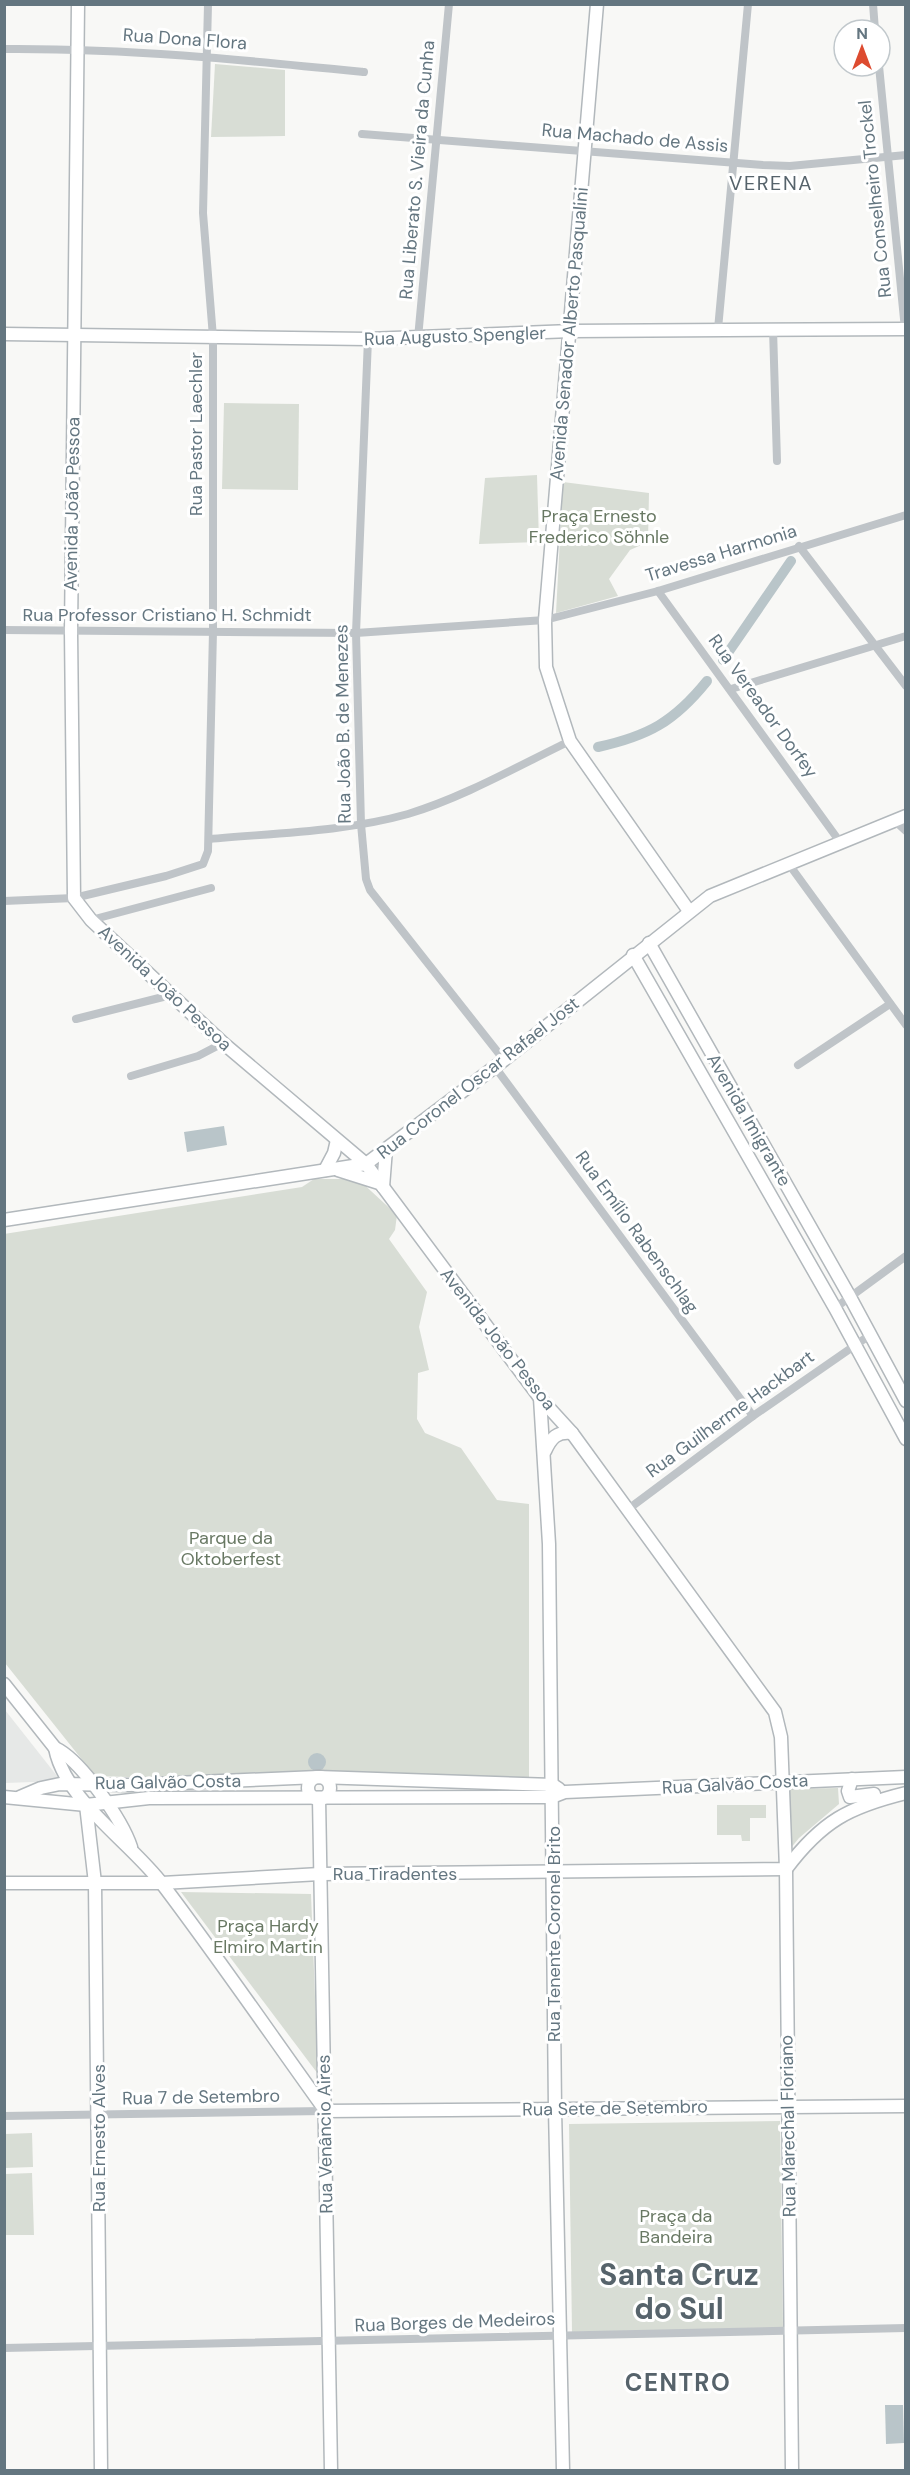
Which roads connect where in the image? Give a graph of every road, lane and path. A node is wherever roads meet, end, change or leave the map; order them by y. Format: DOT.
graph roads {
  1 [pos="78,4"];
  2 [pos="208,4"];
  3 [pos="449,4"];
  4 [pos="597,4"];
  5 [pos="748,4"];
  6 [pos="4,49"];
  7 [pos="77,49"];
  8 [pos="207,56"];
  9 [pos="364,72"];
  10 [pos="880,78"];
  11 [pos="362,134"];
  12 [pos="437,138"];
  13 [pos="584,150"];
  14 [pos="906,155"];
  15 [pos="887,157"];
  16 [pos="734,163"];
  17 [pos="718,329"];
  18 [pos="773,329"];
  19 [pos="905,329"];
  20 [pos="571,332"];
  21 [pos="4,334"];
  22 [pos="74,335"];
  23 [pos="213,337"];
  24 [pos="418,338"];
  25 [pos="368,339"];
  26 [pos="777,461"];
  27 [pos="906,515"];
  28 [pos="799,546"];
  29 [pos="658,591"];
  30 [pos="545,620"];
  31 [pos="4,630"];
  32 [pos="71,631"];
  33 [pos="213,631"];
  34 [pos="356,633"];
  35 [pos="906,636"];
  36 [pos="873,646"];
  37 [pos="906,687"];
  38 [pos="730,688"];
  39 [pos="570,741"];
  40 [pos="900,818"];
  41 [pos="361,824"];
  42 [pos="906,831"];
  43 [pos="209,839"];
  44 [pos="840,842"];
  45 [pos="788,863"];
  46 [pos="210,888"];
  47 [pos="74,898"];
  48 [pos="4,901"];
  49 [pos="689,911"];
  50 [pos="91,920"];
  51 [pos="649,943"];
  52 [pos="633,955"];
  53 [pos="171,995"];
  54 [pos="678,996"];
  55 [pos="890,1004"];
  56 [pos="662,1006"];
  57 [pos="76,1019"];
  58 [pos="906,1025"];
  59 [pos="223,1043"];
  60 [pos="499,1064"];
  61 [pos="798,1065"];
  62 [pos="131,1076"];
  63 [pos="337,1140"];
  64 [pos="386,1149"];
  65 [pos="366,1164"];
  66 [pos="328,1169"];
  67 [pos="382,1185"];
  68 [pos="4,1220"];
  69 [pos="906,1256"];
  70 [pos="850,1297"];
  71 [pos="835,1308"];
  72 [pos="870,1335"];
  73 [pos="854,1345"];
  74 [pos="540,1398"];
  75 [pos="906,1401"];
  76 [pos="753,1416"];
  77 [pos="572,1432"];
  78 [pos="906,1439"];
  79 [pos="545,1451"];
  80 [pos="627,1510"];
  81 [pos="4,1684"];
  82 [pos="55,1748"];
  83 [pos="318,1777"];
  84 [pos="906,1777"];
  85 [pos="848,1780"];
  86 [pos="781,1782"];
  87 [pos="93,1783"];
  88 [pos="72,1784"];
  89 [pos="906,1787"];
  90 [pos="553,1791"];
  91 [pos="906,1792"];
  92 [pos="4,1797"];
  93 [pos="20,1797"];
  94 [pos="319,1798"];
  95 [pos="105,1803"];
  96 [pos="86,1805"];
  97 [pos="845,1812"];
  98 [pos="131,1847"];
  99 [pos="786,1869"];
  100 [pos="554,1873"];
  101 [pos="320,1874"];
  102 [pos="4,1883"];
  103 [pos="95,1883"];
  104 [pos="162,1883"];
  105 [pos="906,2106"];
  106 [pos="788,2107"];
  107 [pos="555,2109"];
  108 [pos="325,2110"];
  109 [pos="99,2115"];
  110 [pos="4,2116"];
  111 [pos="906,2328"];
  112 [pos="790,2332"];
  113 [pos="561,2336"];
  114 [pos="328,2342"];
  115 [pos="100,2346"];
  116 [pos="4,2348"];
  117 [pos="101,2470"];
  118 [pos="331,2470"];
  119 [pos="563,2470"];
  120 [pos="792,2470"];
  1 -- 7 [label="street, Avenida João Pessoa"];
  2 -- 8 [label="street, Rua Pastor Laechler"];
  3 -- 12 [label="street, Rua Liberato S. Vieira da Cunha"];
  4 -- 13 [label="street, Avenida Senador Alberto Pasqualini"];
  5 -- 16 [label="street"];
  6 -- 7 [label="street, Rua Dona Flora"];
  7 -- 8 [label="street, Rua Dona Flora"];
  7 -- 22 [label="street, Avenida João Pessoa"];
  8 -- 9 [label="street, Rua Dona Flora"];
  8 -- 23 [label="street, Rua Pastor Laechler"];
  10 -- 15 [label="street, Rua Conselheiro Trockel"];
  11 -- 12 [label="street, Rua Machado de Assis"];
  12 -- 13 [label="street, Rua Machado de Assis"];
  12 -- 24 [label="street, Rua Liberato S. Vieira da Cunha"];
  13 -- 16 [label="street, Rua Machado de Assis"];
  13 -- 20 [label="street, Avenida Senador Alberto Pasqualini"];
  14 -- 15 [label="street, Rua Machado de Assis"];
  15 -- 16 [label="street, Rua Machado de Assis"];
  15 -- 19 [label="street, Rua Conselheiro Trockel"];
  16 -- 17 [label="street"];
  17 -- 18 [label="street, Rua Augusto Spengler"];
  17 -- 20 [label="street, Rua Augusto Spengler"];
  18 -- 19 [label="street, Rua Augusto Spengler"];
  18 -- 26 [label="street"];
  20 -- 24 [label="street, Rua Augusto Spengler"];
  20 -- 30 [label="street, Avenida Senador Alberto Pasqualini"];
  21 -- 22 [label="street, Rua Augusto Spengler"];
  22 -- 23 [label="street, Rua Augusto Spengler"];
  22 -- 32 [label="street, Avenida João Pessoa"];
  23 -- 25 [label="street, Rua Augusto Spengler"];
  23 -- 33 [label="street, Rua Pastor Laechler"];
  24 -- 25 [label="street, Rua Augusto Spengler"];
  25 -- 34 [label="street, Rua João B. de Menezes"];
  27 -- 28 [label="street, Travessa Harmonia"];
  28 -- 29 [label="street, Travessa Harmonia"];
  28 -- 36 [label="street"];
  29 -- 30 [label="street, Travessa Harmonia"];
  29 -- 38 [label="street, Rua Vereador Dorfey"];
  30 -- 34 [label="street, Rua Professor Cristiano H. Schmidt"];
  30 -- 39 [label="street, Avenida Senador Alberto Pasqualini"];
  31 -- 32 [label="street, Rua Professor Cristiano H. Schmidt"];
  32 -- 33 [label="street, Rua Professor Cristiano H. Schmidt"];
  32 -- 47 [label="street, Avenida João Pessoa"];
  33 -- 34 [label="street, Rua Professor Cristiano H. Schmidt"];
  33 -- 43 [label="street, Rua Pastor Laechler"];
  34 -- 41 [label="street, Rua João B. de Menezes"];
  35 -- 36 [label="street"];
  36 -- 37 [label="street"];
  36 -- 38 [label="street"];
  38 -- 44 [label="street, Rua Vereador Dorfey"];
  39 -- 41 [label="street"];
  39 -- 49 [label="street, Avenida Senador Alberto Pasqualini"];
  40 -- 42 [label="street"];
  40 -- 44 [label="street, Rua Coronel Oscar Rafael Jost"];
  41 -- 43 [label="street"];
  41 -- 60 [label="street, Rua João B. de Menezes"];
  43 -- 47 [label="street, Rua Pastor Laechler"];
  44 -- 45 [label="street, Rua Coronel Oscar Rafael Jost"];
  45 -- 49 [label="street, Rua Coronel Oscar Rafael Jost"];
  45 -- 55 [label="street"];
  46 -- 50 [label="street"];
  47 -- 48 [label="street"];
  47 -- 50 [label="street, Avenida João Pessoa"];
  49 -- 51 [label="street, Rua Coronel Oscar Rafael Jost"];
  50 -- 53 [label="street, Avenida João Pessoa"];
  51 -- 52 [label="street, Rua Coronel Oscar Rafael Jost"];
  51 -- 54 [label="street, Avenida Imigrante"];
  52 -- 56 [label="street, Avenida Imigrante"];
  52 -- 60 [label="street, Rua Coronel Oscar Rafael Jost"];
  53 -- 57 [label="street"];
  53 -- 59 [label="street, Avenida João Pessoa"];
  54 -- 56 [label="street"];
  54 -- 70 [label="street, Avenida Imigrante"];
  55 -- 58 [label="street"];
  55 -- 61 [label="street"];
  56 -- 71 [label="street, Avenida Imigrante"];
  59 -- 62 [label="street"];
  59 -- 63 [label="street, Avenida João Pessoa"];
  60 -- 64 [label="street, Rua Coronel Oscar Rafael Jost"];
  60 -- 76 [label="street, Rua Emílio Rabenschlag"];
  63 -- 65 [label="street, Avenida João Pessoa"];
  63 -- 66 [label="street"];
  64 -- 65 [label="street, Rua Coronel Oscar Rafael Jost"];
  64 -- 67 [label="street"];
  65 -- 66 [label="street, Rua Coronel Oscar Rafael Jost"];
  65 -- 67 [label="street, Avenida João Pessoa"];
  66 -- 67 [label="street"];
  66 -- 68 [label="street, Rua Coronel Oscar Rafael Jost"];
  67 -- 74 [label="street, Avenida João Pessoa"];
  69 -- 70 [label="street"];
  70 -- 71 [label="street"];
  70 -- 72 [label="street, Avenida Imigrante"];
  71 -- 73 [label="street, Avenida Imigrante"];
  72 -- 73 [label="street"];
  72 -- 75 [label="street, Avenida Imigrante"];
  73 -- 76 [label="street, Rua Guilherme Hackbart"];
  73 -- 78 [label="street, Avenida Imigrante"];
  74 -- 77 [label="street, Avenida João Pessoa"];
  74 -- 79 [label="street, Rua Tenente Coronel Brito"];
  76 -- 80 [label="street, Rua Guilherme Hackbart"];
  77 -- 79 [label="street"];
  77 -- 80 [label="street, Avenida João Pessoa"];
  79 -- 90 [label="street, Rua Tenente Coronel Brito"];
  80 -- 86 [label="street, Avenida João Pessoa"];
  81 -- 82 [label="street"];
  82 -- 87 [label="street"];
  82 -- 88 [label="street"];
  83 -- 87 [label="street, Rua Galvão Costa"];
  83 -- 90 [label="street, Rua Galvão Costa"];
  83 -- 94 [label="street"];
  84 -- 85 [label="street, Rua Galvão Costa"];
  85 -- 86 [label="street, Rua Galvão Costa"];
  85 -- 89 [label="street"];
  85 -- 97 [label="street"];
  86 -- 90 [label="street, Rua Galvão Costa"];
  86 -- 99 [label="street, Rua Marechal Floriano"];
  87 -- 88 [label="street, Rua Galvão Costa"];
  87 -- 95 [label="street"];
  88 -- 93 [label="street, Rua Galvão Costa"];
  88 -- 96 [label="street"];
  90 -- 94 [label="street, Rua Galvão Costa"];
  90 -- 100 [label="street, Rua Tenente Coronel Brito"];
  91 -- 97 [label="street"];
  92 -- 93 [label="street, Rua Galvão Costa"];
  93 -- 96 [label="street, Rua Galvão Costa"];
  94 -- 95 [label="street, Rua Galvão Costa"];
  94 -- 101 [label="street, Rua Venâncio Aires"];
  95 -- 96 [label="street, Rua Galvão Costa"];
  95 -- 98 [label="street"];
  96 -- 98 [label="street"];
  96 -- 103 [label="street, Rua Ernesto Alves"];
  97 -- 99 [label="street"];
  98 -- 104 [label="street"];
  99 -- 100 [label="street, Rua Tiradentes"];
  99 -- 106 [label="street, Rua Marechal Floriano"];
  100 -- 101 [label="street, Rua Tiradentes"];
  100 -- 107 [label="street, Rua Tenente Coronel Brito"];
  101 -- 104 [label="street, Rua Tiradentes"];
  101 -- 108 [label="street, Rua Venâncio Aires"];
  102 -- 103 [label="street, Rua Tiradentes"];
  103 -- 104 [label="street, Rua Tiradentes"];
  103 -- 109 [label="street, Rua Ernesto Alves"];
  104 -- 108 [label="street"];
  105 -- 106 [label="street, Rua Sete de Setembro"];
  106 -- 107 [label="street, Rua Sete de Setembro"];
  106 -- 112 [label="street, Rua Marechal Floriano"];
  107 -- 108 [label="street, Rua Sete de Setembro"];
  107 -- 113 [label="street, Rua Tenente Coronel Brito"];
  108 -- 109 [label="street, Rua 7 de Setembro"];
  108 -- 114 [label="street, Rua Venâncio Aires"];
  109 -- 110 [label="street, Rua 7 de Setembro"];
  109 -- 115 [label="street, Rua Ernesto Alves"];
  111 -- 112 [label="street, Rua Borges de Medeiros"];
  112 -- 113 [label="street, Rua Borges de Medeiros"];
  112 -- 120 [label="street, Rua Marechal Floriano"];
  113 -- 114 [label="street, Rua Borges de Medeiros"];
  113 -- 119 [label="street, Rua Tenente Coronel Brito"];
  114 -- 115 [label="street, Rua Borges de Medeiros"];
  114 -- 118 [label="street, Rua Venâncio Aires"];
  115 -- 116 [label="street, Rua Borges de Medeiros"];
  115 -- 117 [label="street, Rua Ernesto Alves"];
}
